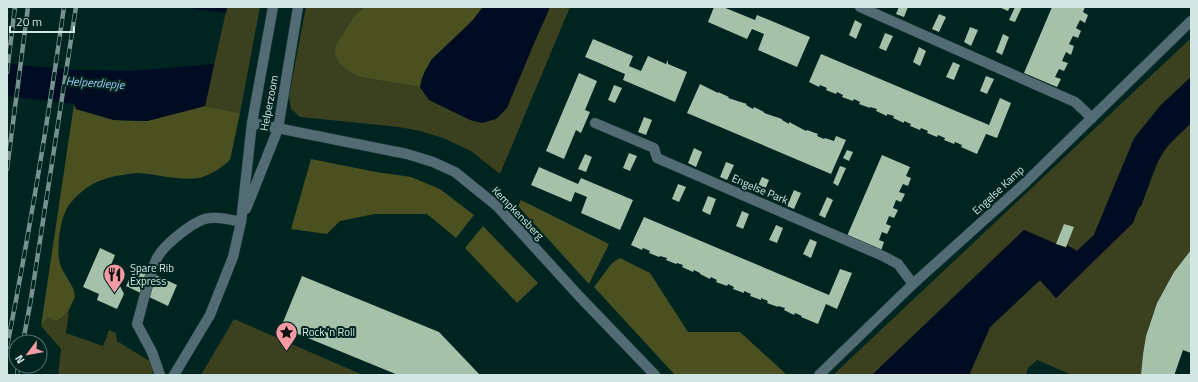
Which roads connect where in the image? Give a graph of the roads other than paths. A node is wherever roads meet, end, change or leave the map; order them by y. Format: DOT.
graph roads {
  1 [pos="273,7"];
  2 [pos="298,7"];
  3 [pos="860,7"];
  4 [pos="1191,21"];
  5 [pos="1092,118"];
  6 [pos="252,123"];
  7 [pos="595,123"];
  8 [pos="278,129"];
  9 [pos="241,222"];
  10 [pos="913,284"];
  11 [pos="160,375"];
  12 [pos="174,375"];
  13 [pos="655,375"];
  14 [pos="819,375"];
  1 -- 6 [label="street, Helperzoom"];
  2 -- 8 [label="street, Helperzoom"];
  3 -- 5 [label="street"];
  4 -- 5 [label="street, Engelse Kamp"];
  5 -- 10 [label="street, Engelse Kamp"];
  6 -- 8 [label="street, Kempkensberg"];
  6 -- 9 [label="street, Helperzoom"];
  7 -- 10 [label="street, Engelse Park"];
  8 -- 9 [label="street, Helperzoom"];
  8 -- 13 [label="street, Kempkensberg"];
  9 -- 11 [label="street"];
  9 -- 12 [label="street, Helperzoom"];
  10 -- 14 [label="street, Engelse Kamp"];
}
